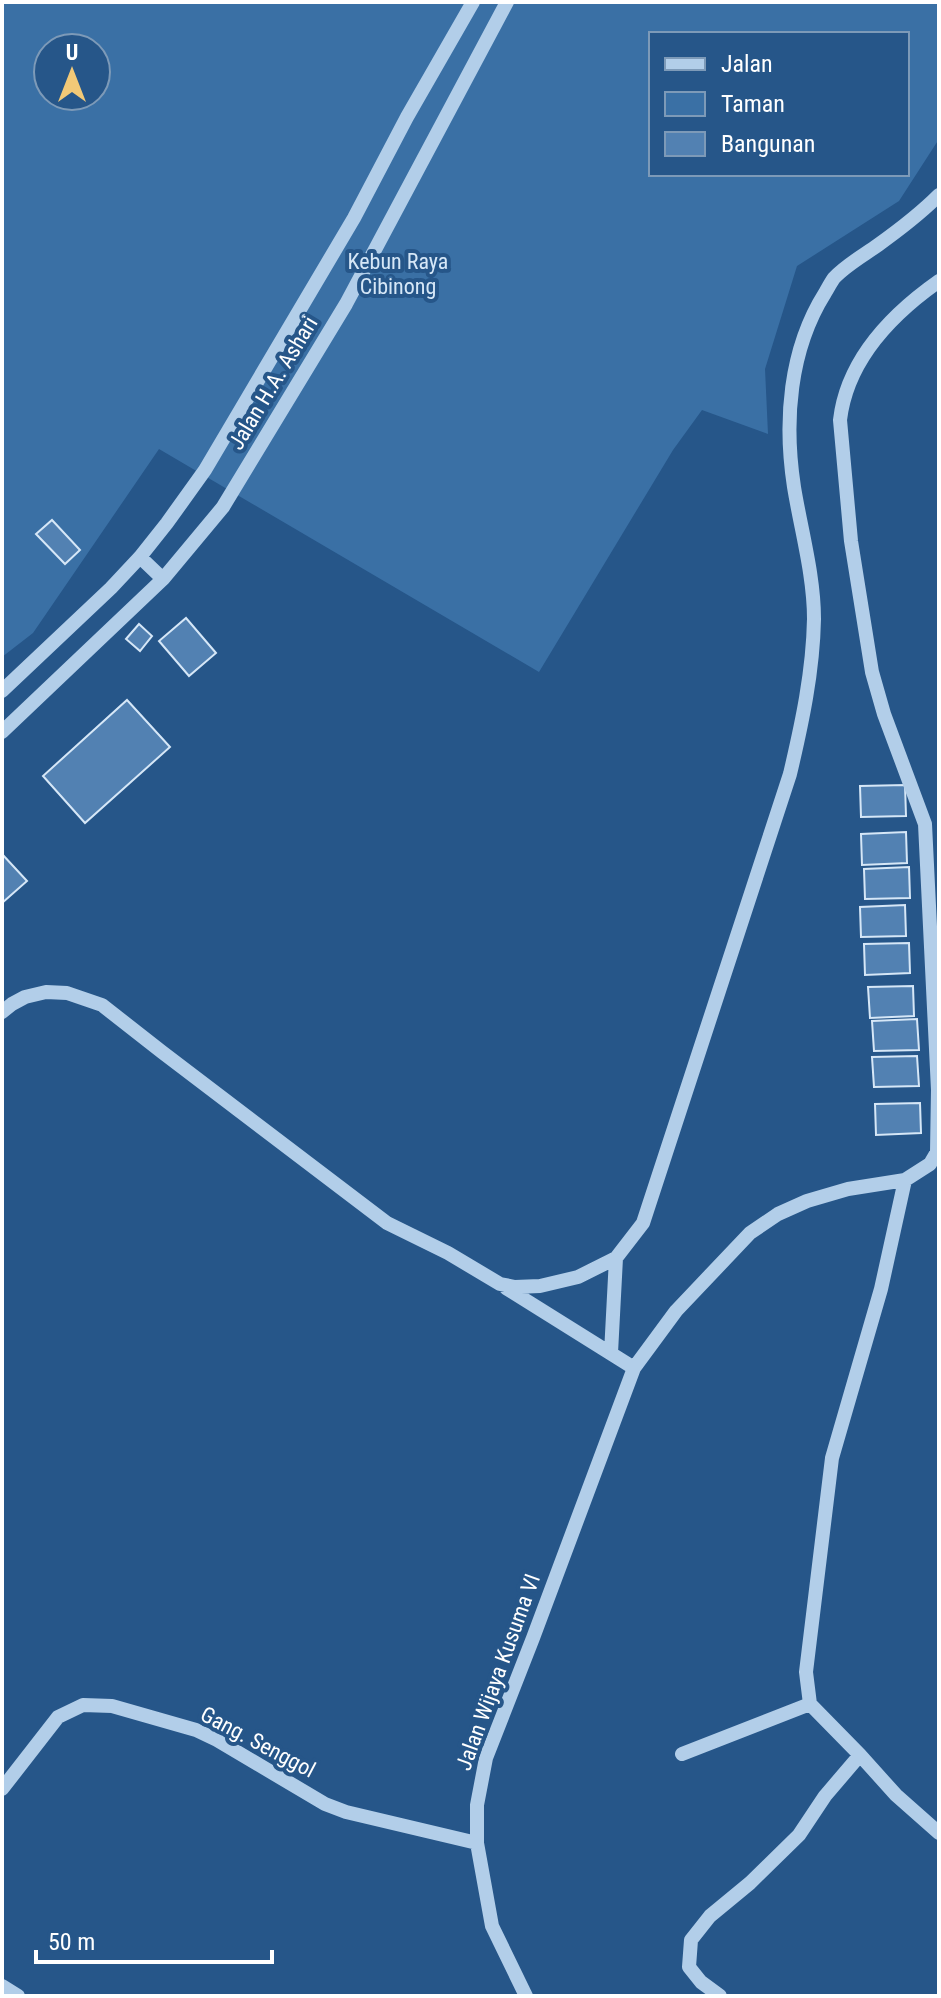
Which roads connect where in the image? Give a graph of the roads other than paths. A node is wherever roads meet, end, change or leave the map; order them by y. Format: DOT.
graph roads {
  1 [pos="473,2"];
  2 [pos="507,2"];
  3 [pos="939,195"];
  4 [pos="939,281"];
  5 [pos="140,557"];
  6 [pos="163,579"];
  7 [pos="2,691"];
  8 [pos="2,732"];
  9 [pos="932,823"];
  10 [pos="2,1012"];
  11 [pos="905,1180"];
  12 [pos="616,1258"];
  13 [pos="500,1284"];
  14 [pos="611,1353"];
  15 [pos="634,1368"];
  16 [pos="810,1704"];
  17 [pos="682,1754"];
  18 [pos="860,1755"];
  19 [pos="2,1789"];
  20 [pos="939,1833"];
  21 [pos="477,1843"];
  22 [pos="2,1986"];
  23 [pos="18,1996"];
  24 [pos="526,1996"];
  25 [pos="720,1996"];
  1 -- 5 [label="street, Jalan H.A. Ashari"];
  2 -- 6 [label="street, Jalan H.A. Ashari"];
  3 -- 12 [label="street"];
  4 -- 9 [label="street"];
  5 -- 6 [label="street"];
  5 -- 7 [label="street, Jalan H.A. Ashari"];
  6 -- 8 [label="street, Jalan H.A. Ashari"];
  9 -- 11 [label="street"];
  10 -- 13 [label="street"];
  11 -- 15 [label="street, Jalan Wijaya Kusuma VI"];
  11 -- 16 [label="street"];
  12 -- 13 [label="street"];
  12 -- 14 [label="street"];
  13 -- 14 [label="street"];
  14 -- 15 [label="street"];
  15 -- 21 [label="street, Jalan Wijaya Kusuma VI"];
  16 -- 17 [label="street"];
  16 -- 18 [label="street"];
  18 -- 20 [label="street"];
  18 -- 25 [label="street"];
  19 -- 21 [label="street, Gang. Senggol"];
  21 -- 24 [label="street, Jalan Wijaya Kusuma VI"];
  22 -- 23 [label="street"];
}
